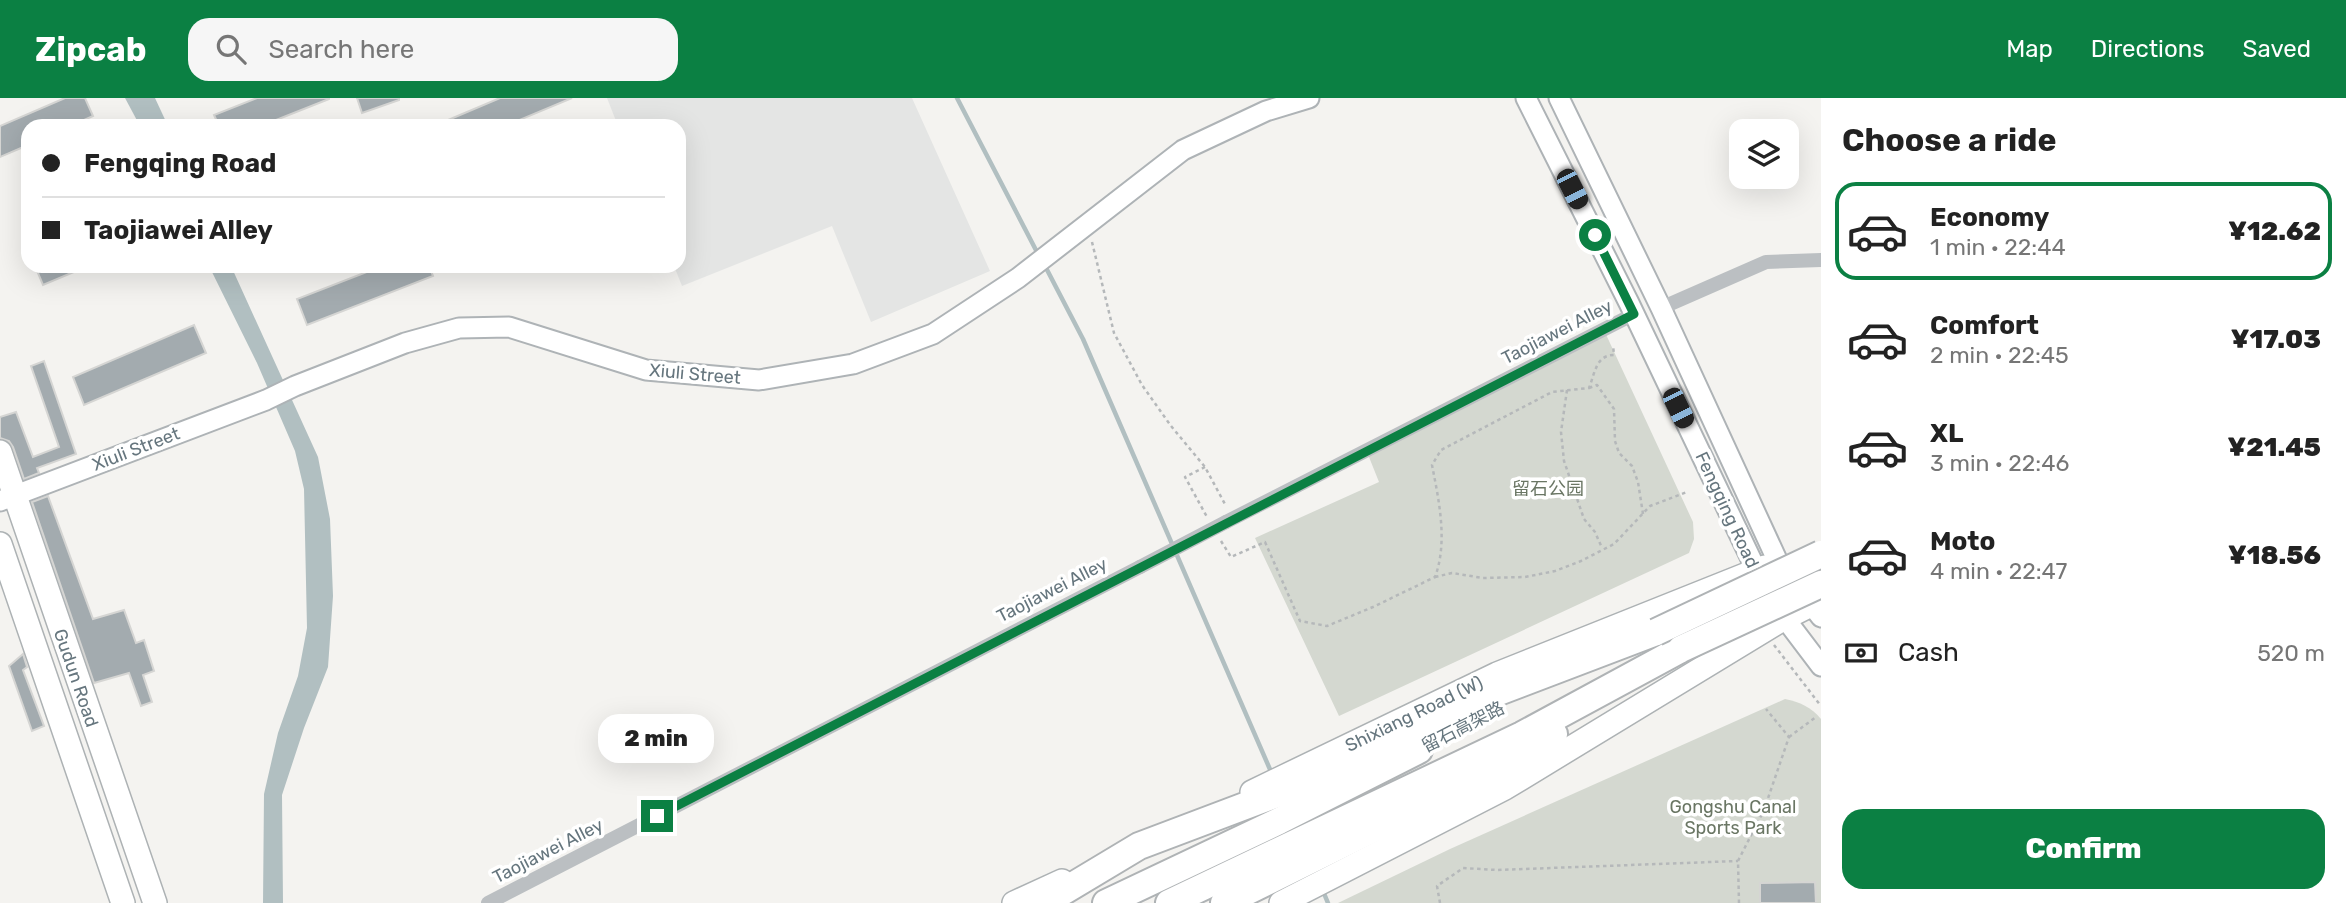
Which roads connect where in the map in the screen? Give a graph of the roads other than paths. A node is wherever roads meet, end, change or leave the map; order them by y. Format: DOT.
graph roads {
  1 [pos="1308,98"];
  2 [pos="1526,98"];
  3 [pos="1559,98"];
  4 [pos="1821,260"];
  5 [pos="1661,308"];
  6 [pos="1634,314"];
  7 [pos="0,452"];
  8 [pos="7,498"];
  9 [pos="1821,543"];
  10 [pos="0,544"];
  11 [pos="1821,554"];
  12 [pos="1778,562"];
  13 [pos="1756,572"];
  14 [pos="1819,601"];
  15 [pos="1783,619"];
  16 [pos="1821,666"];
  17 [pos="1504,698"];
  18 [pos="1525,743"];
  19 [pos="1307,774"];
  20 [pos="1139,846"];
  21 [pos="1343,855"];
  22 [pos="1296,857"];
  23 [pos="123,903"];
  24 [pos="155,903"];
  25 [pos="488,903"];
  26 [pos="1014,903"];
  27 [pos="1044,903"];
  28 [pos="1107,903"];
  29 [pos="1168,903"];
  30 [pos="1224,903"];
  31 [pos="1281,903"];
  1 -- 8 [label="street, Xiuli Street"];
  2 -- 6 [label="street, Fengqing Road"];
  3 -- 5 [label="street, Fengqing Road"];
  4 -- 5 [label="street"];
  5 -- 12 [label="street, Fengqing Road"];
  6 -- 13 [label="street, Fengqing Road"];
  6 -- 25 [label="street, Taojiawei Alley, bridge"];
  7 -- 8 [label="main road, Gudun Road"];
  8 -- 24 [label="main road, Gudun Road"];
  9 -- 12 [label="main road, Shixiang Road (W)"];
  10 -- 23 [label="main road, Gudun Road"];
  11 -- 17 [label="highway, bridge"];
  12 -- 13 [label="main road, Shixiang Road (W)"];
  12 -- 14 [label="street, Fengqing Road"];
  13 -- 15 [label="street, Fengqing Road"];
  13 -- 19 [label="main road, Shixiang Road (W)"];
  14 -- 15 [label="main road"];
  14 -- 18 [label="highway, bridge"];
  15 -- 16 [label="street, Fengqing Road"];
  15 -- 21 [label="main road"];
  17 -- 19 [label="highway"];
  17 -- 22 [label="highway, 留石高架路"];
  18 -- 21 [label="highway"];
  18 -- 22 [label="highway, 留石高架路"];
  19 -- 20 [label="highway"];
  20 -- 26 [label="main road"];
  20 -- 27 [label="highway"];
  21 -- 22 [label="highway"];
  22 -- 28 [label="highway, 留石高架路"];
  22 -- 29 [label="highway, 留石高架路"];
  22 -- 30 [label="highway"];
  22 -- 31 [label="main road"];
}
